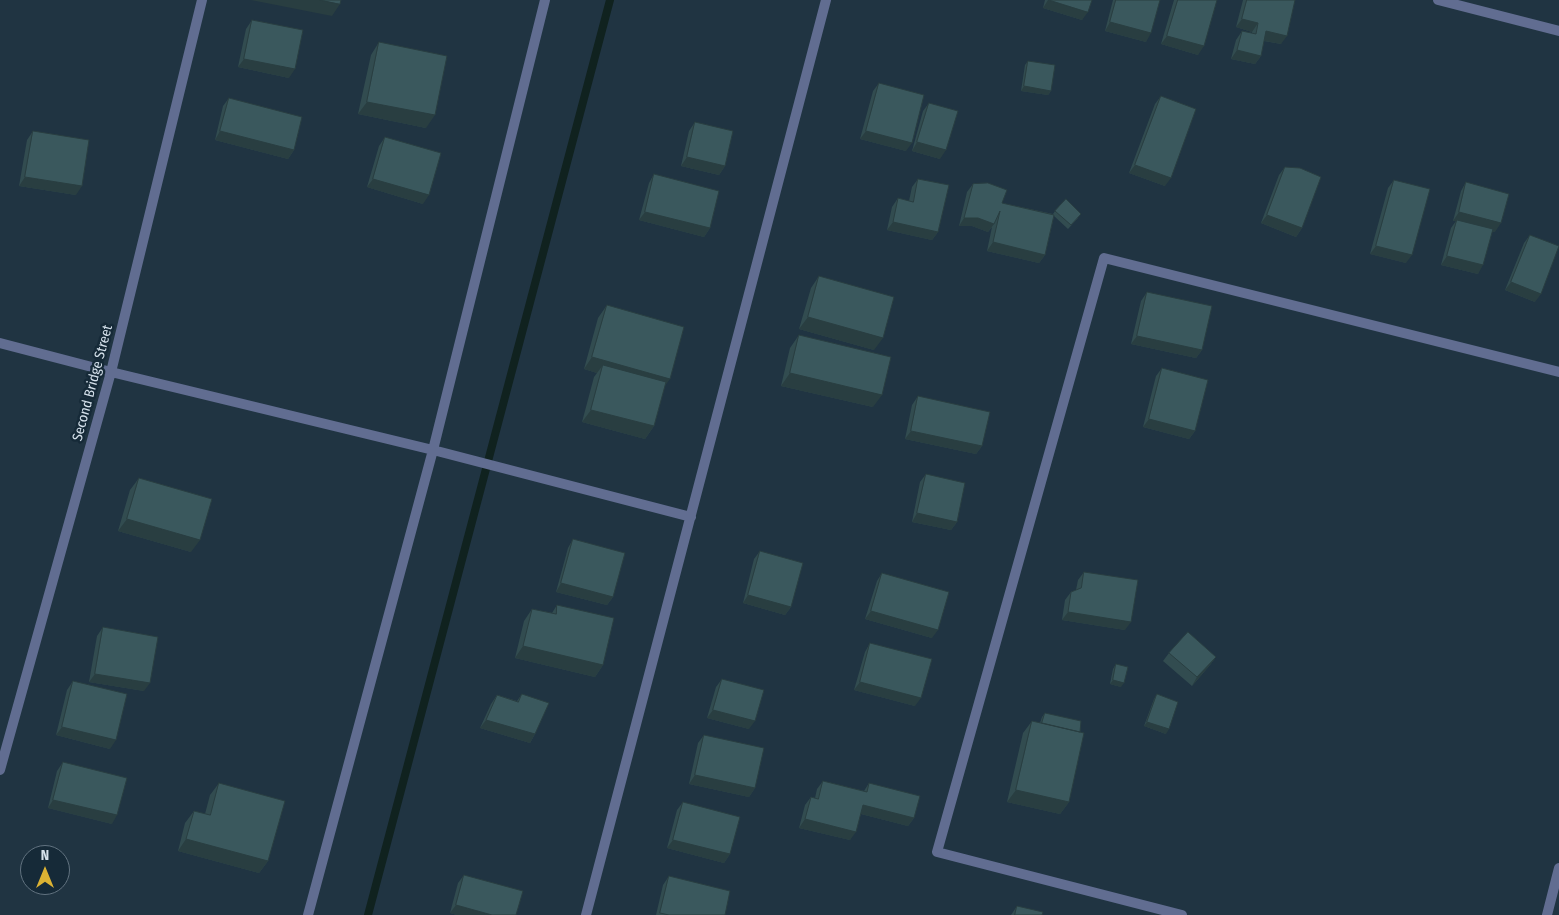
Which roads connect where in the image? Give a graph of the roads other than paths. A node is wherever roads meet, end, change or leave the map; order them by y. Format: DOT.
graph roads {
  1 [pos="202,0"];
  2 [pos="545,0"];
  3 [pos="826,0"];
  4 [pos="1438,0"];
  5 [pos="1559,31"];
  6 [pos="0,342"];
  7 [pos="111,372"];
  8 [pos="1559,372"];
  9 [pos="433,450"];
  10 [pos="691,517"];
  11 [pos="0,770"];
  12 [pos="1559,868"];
  13 [pos="308,915"];
  14 [pos="586,915"];
  15 [pos="1182,915"];
  16 [pos="1547,915"];
  1 -- 7 [label="street, Second Bridge Street"];
  2 -- 9 [label="street"];
  3 -- 10 [label="street"];
  4 -- 5 [label="street"];
  6 -- 7 [label="street"];
  7 -- 9 [label="street"];
  7 -- 11 [label="street, Second Bridge Street"];
  8 -- 15 [label="street"];
  9 -- 10 [label="street"];
  9 -- 13 [label="street"];
  10 -- 14 [label="street"];
  12 -- 16 [label="street"];
}
